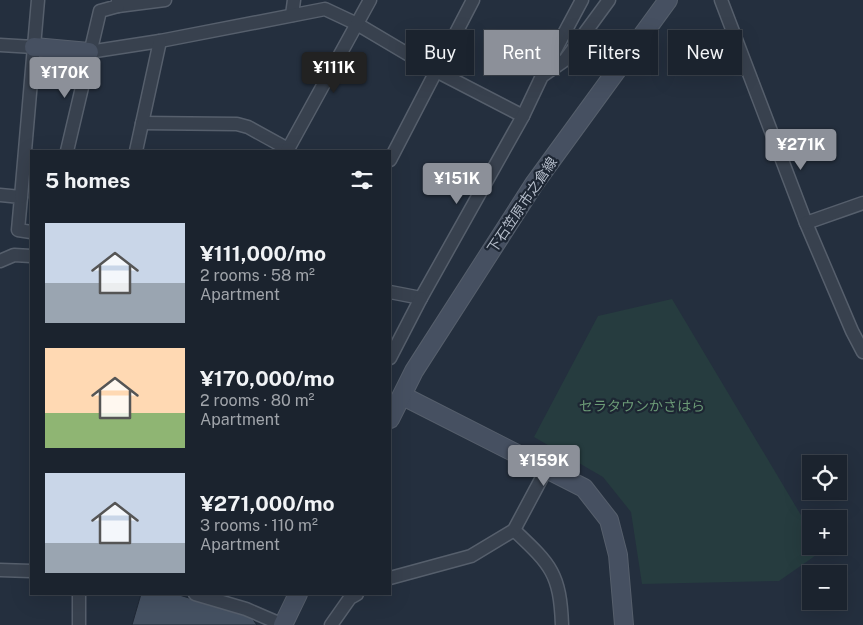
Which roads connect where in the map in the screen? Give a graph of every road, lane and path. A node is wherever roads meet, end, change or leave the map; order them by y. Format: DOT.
graph roads {
  1 [pos="38,0"];
  2 [pos="164,0"];
  3 [pos="294,0"];
  4 [pos="370,0"];
  5 [pos="473,0"];
  6 [pos="582,0"];
  7 [pos="609,0"];
  8 [pos="668,0"];
  9 [pos="720,0"];
  10 [pos="118,3"];
  11 [pos="292,15"];
  12 [pos="358,24"];
  13 [pos="458,30"];
  14 [pos="160,41"];
  15 [pos="0,45"];
  16 [pos="34,47"];
  17 [pos="90,52"];
  18 [pos="406,53"];
  19 [pos="436,75"];
  20 [pos="444,75"];
  21 [pos="542,76"];
  22 [pos="523,116"];
  23 [pos="142,124"];
  24 [pos="67,150"];
  25 [pos="136,150"];
  26 [pos="288,150"];
  27 [pos="391,158"];
  28 [pos="0,195"];
  29 [pos="21,197"];
  30 [pos="863,202"];
  31 [pos="806,223"];
  32 [pos="30,232"];
  33 [pos="30,256"];
  34 [pos="0,261"];
  35 [pos="391,292"];
  36 [pos="421,298"];
  37 [pos="863,352"];
  38 [pos="391,356"];
  39 [pos="403,396"];
  40 [pos="391,418"];
  41 [pos="546,470"];
  42 [pos="514,530"];
  43 [pos="0,570"];
  44 [pos="30,572"];
  45 [pos="391,578"];
  46 [pos="79,595"];
  47 [pos="198,595"];
  48 [pos="298,595"];
  49 [pos="355,595"];
  50 [pos="79,625"];
  51 [pos="283,625"];
  52 [pos="331,625"];
  53 [pos="562,625"];
  54 [pos="624,625"];
  1 -- 16 [label="street"];
  2 -- 10 [label="street"];
  3 -- 11 [label="street"];
  4 -- 12 [label="street"];
  5 -- 13 [label="street"];
  6 -- 21 [label="street"];
  7 -- 21 [label="street"];
  8 -- 39 [label="main road, 下石笠原市之倉線"];
  9 -- 31 [label="street"];
  10 -- 17 [label="street"];
  11 -- 12 [label="street"];
  11 -- 14 [label="street"];
  12 -- 18 [label="street"];
  12 -- 26 [label="street"];
  14 -- 17 [label="street"];
  14 -- 23 [label="street"];
  15 -- 16 [label="street"];
  16 -- 17 [label="main road"];
  16 -- 29 [label="street"];
  17 -- 24 [label="street"];
  19 -- 27 [label="street"];
  20 -- 22 [label="street"];
  21 -- 22 [label="street"];
  22 -- 36 [label="street"];
  23 -- 25 [label="street"];
  23 -- 26 [label="street"];
  28 -- 29 [label="street"];
  29 -- 32 [label="street"];
  30 -- 31 [label="street"];
  31 -- 37 [label="street"];
  33 -- 34 [label="street"];
  35 -- 36 [label="street"];
  36 -- 38 [label="street"];
  39 -- 40 [label="main road, 下石笠原市之倉線"];
  39 -- 41 [label="main road"];
  41 -- 42 [label="street"];
  41 -- 54 [label="main road"];
  42 -- 45 [label="street"];
  42 -- 53 [label="street"];
  43 -- 44 [label="street"];
  46 -- 50 [label="street"];
  47 -- 51 [label="street"];
  48 -- 51 [label="main road"];
  49 -- 52 [label="street"];
}
